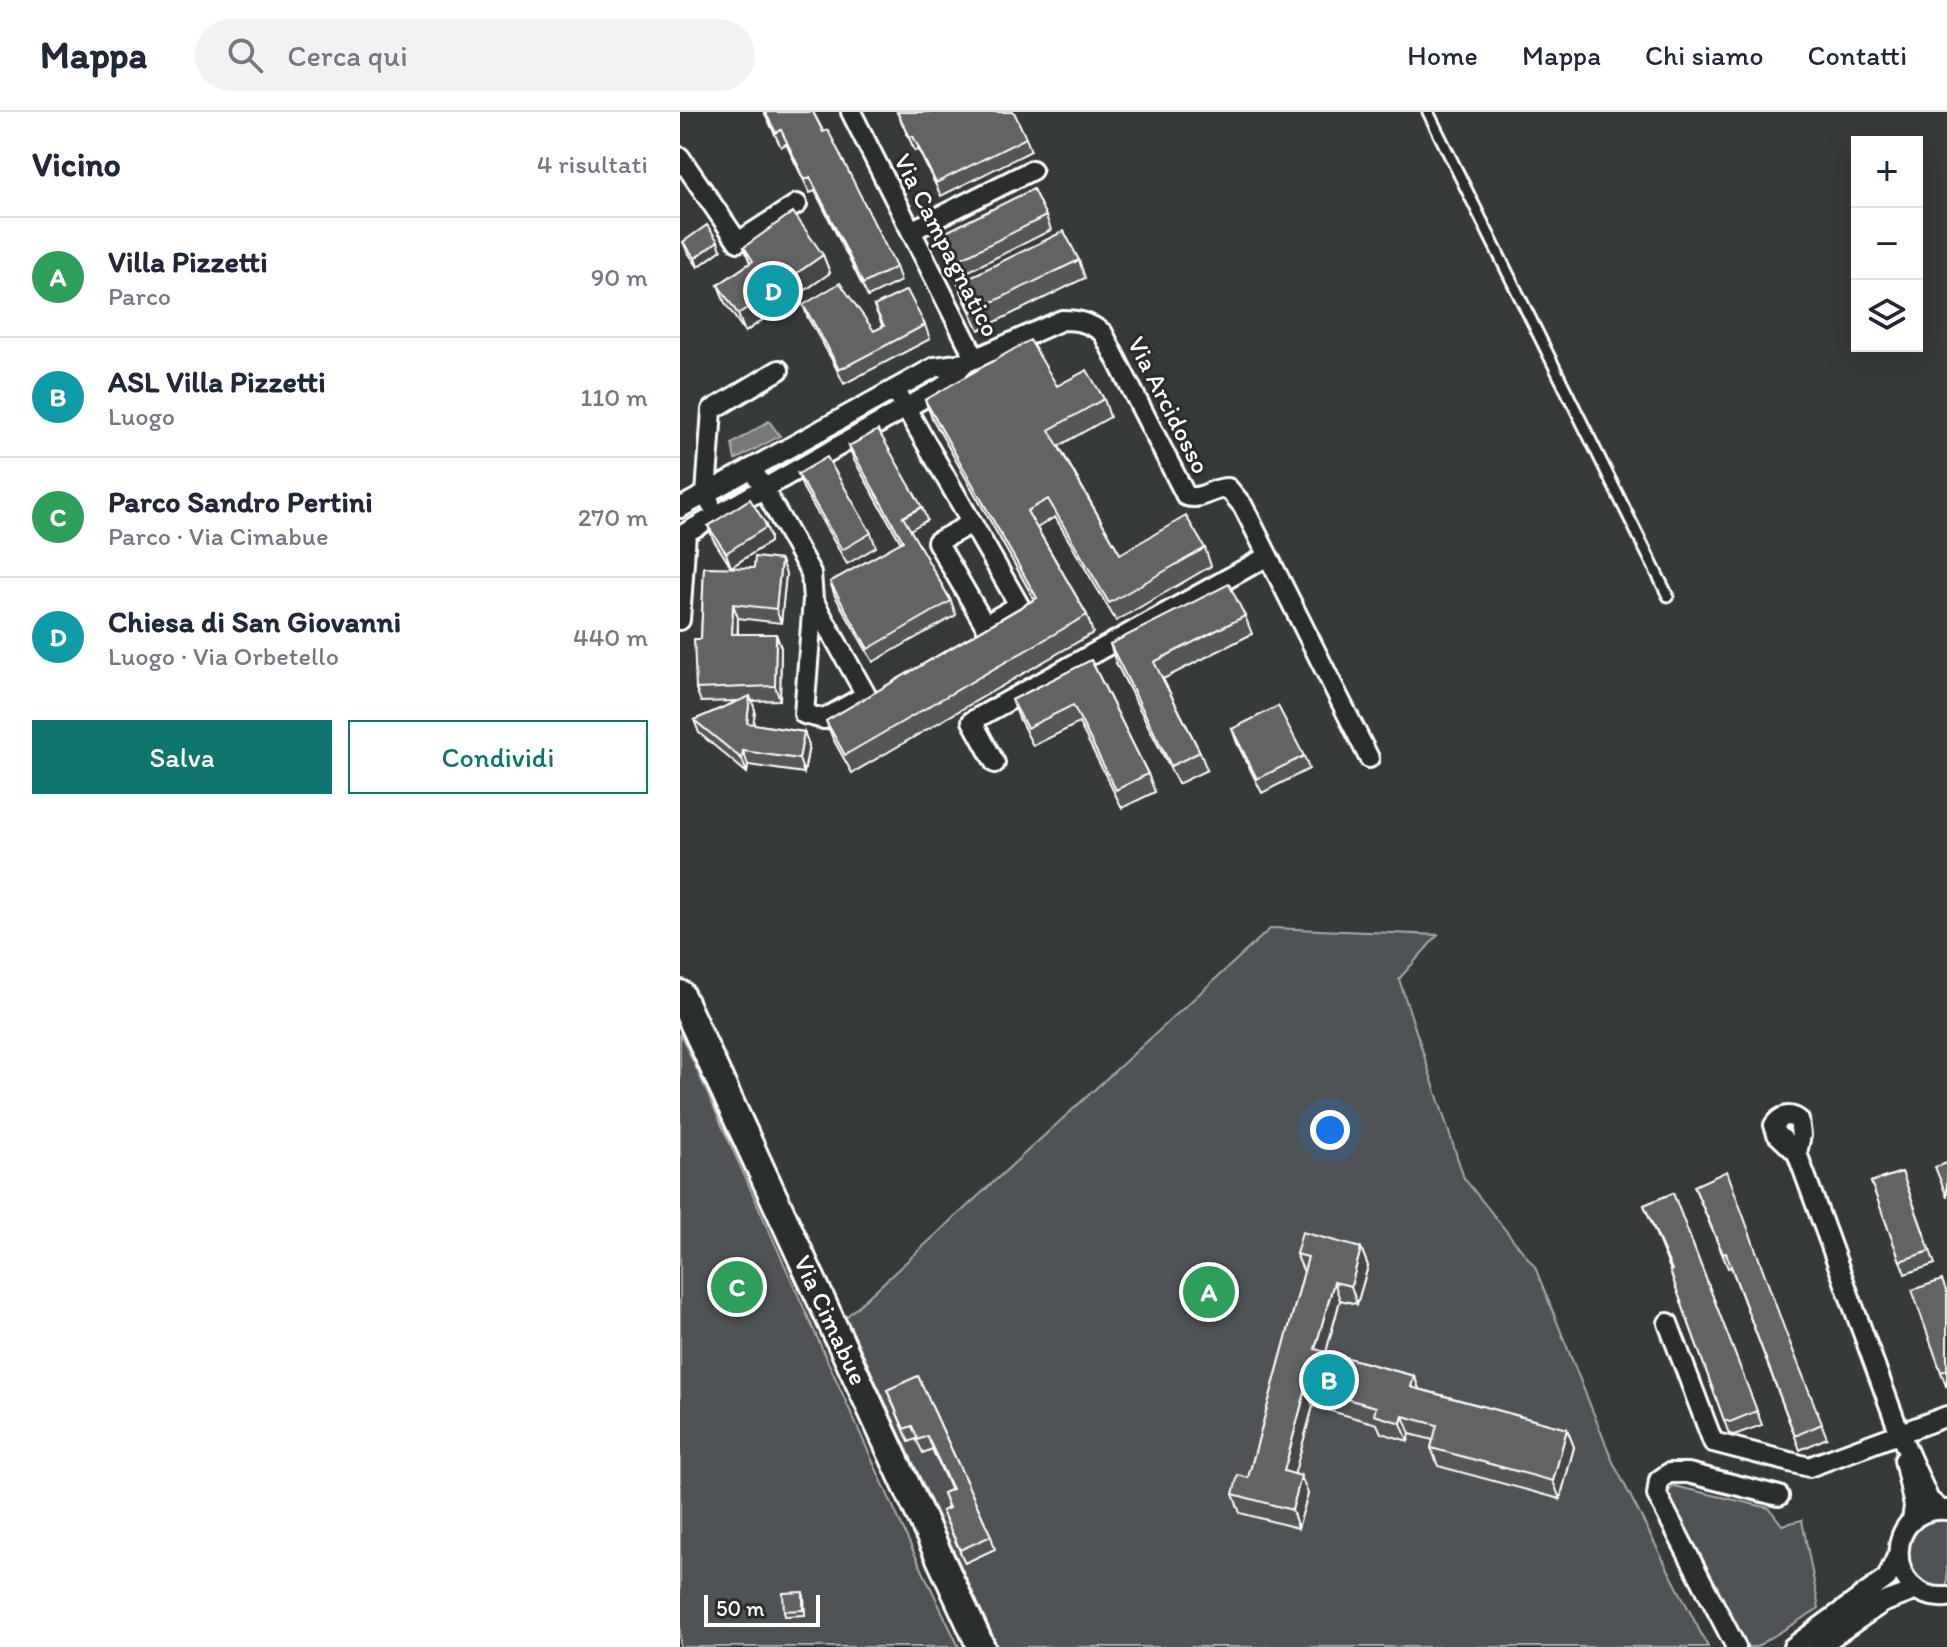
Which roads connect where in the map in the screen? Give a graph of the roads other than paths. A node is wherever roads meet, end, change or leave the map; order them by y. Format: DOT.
graph roads {
  1 [pos="1428,112"];
  2 [pos="853,113"];
  3 [pos="680,157"];
  4 [pos="1032,170"];
  5 [pos="797,204"];
  6 [pos="911,231"];
  7 [pos="970,361"];
  8 [pos="779,370"];
  9 [pos="895,389"];
  10 [pos="906,408"];
  11 [pos="752,468"];
  12 [pos="764,490"];
  13 [pos="706,494"];
  14 [pos="680,508"];
  15 [pos="718,515"];
  16 [pos="972,523"];
  17 [pos="683,535"];
  18 [pos="1268,556"];
  19 [pos="1668,596"];
  20 [pos="813,600"];
  21 [pos="680,620"];
  22 [pos="1369,758"];
  23 [pos="995,763"];
  24 [pos="680,994"];
  25 [pos="1797,1153"];
  26 [pos="1668,1323"];
  27 [pos="1947,1416"];
  28 [pos="1900,1434"];
  29 [pos="1779,1496"];
  30 [pos="1943,1509"];
  31 [pos="1912,1521"];
  32 [pos="1897,1556"];
  33 [pos="1917,1590"];
  34 [pos="1946,1599"];
  35 [pos="981,1647"];
  36 [pos="1736,1647"];
  37 [pos="1793,1647"];
  38 [pos="1818,1647"];
  1 -- 19 [label="lane"];
  2 -- 6 [label="street, Via Campagnatico"];
  3 -- 5 [label="street"];
  4 -- 6 [label="street"];
  6 -- 7 [label="street, Via Campagnatico"];
  7 -- 9 [label="street, Via Arcidosso"];
  7 -- 10 [label="street, Via Arcidosso"];
  7 -- 18 [label="street, Via Arcidosso"];
  8 -- 13 [label="street"];
  9 -- 10 [label="street"];
  9 -- 11 [label="street, Via Arcidosso"];
  10 -- 12 [label="street, Via Arcidosso"];
  10 -- 16 [label="street"];
  11 -- 12 [label="street"];
  11 -- 13 [label="street, Via Arcidosso"];
  12 -- 15 [label="street, Via Arcidosso"];
  12 -- 20 [label="street"];
  13 -- 14 [label="street, Via Arcidosso"];
  13 -- 15 [label="street"];
  15 -- 17 [label="street, Via Arcidosso"];
  16 -- 16 [label="street"];
  17 -- 21 [label="street"];
  18 -- 22 [label="street, Via Arcidosso"];
  18 -- 23 [label="street"];
  20 -- 20 [label="street"];
  24 -- 35 [label="main road, Via Cimabue"];
  25 -- 28 [label="street"];
  26 -- 28 [label="street"];
  27 -- 28 [label="street"];
  28 -- 30 [label="street"];
  28 -- 31 [label="street"];
  29 -- 36 [label="street"];
  30 -- 31 [label="street"];
  31 -- 32 [label="street"];
  32 -- 33 [label="street"];
  32 -- 37 [label="street"];
  33 -- 34 [label="street"];
  33 -- 38 [label="street"];
}
